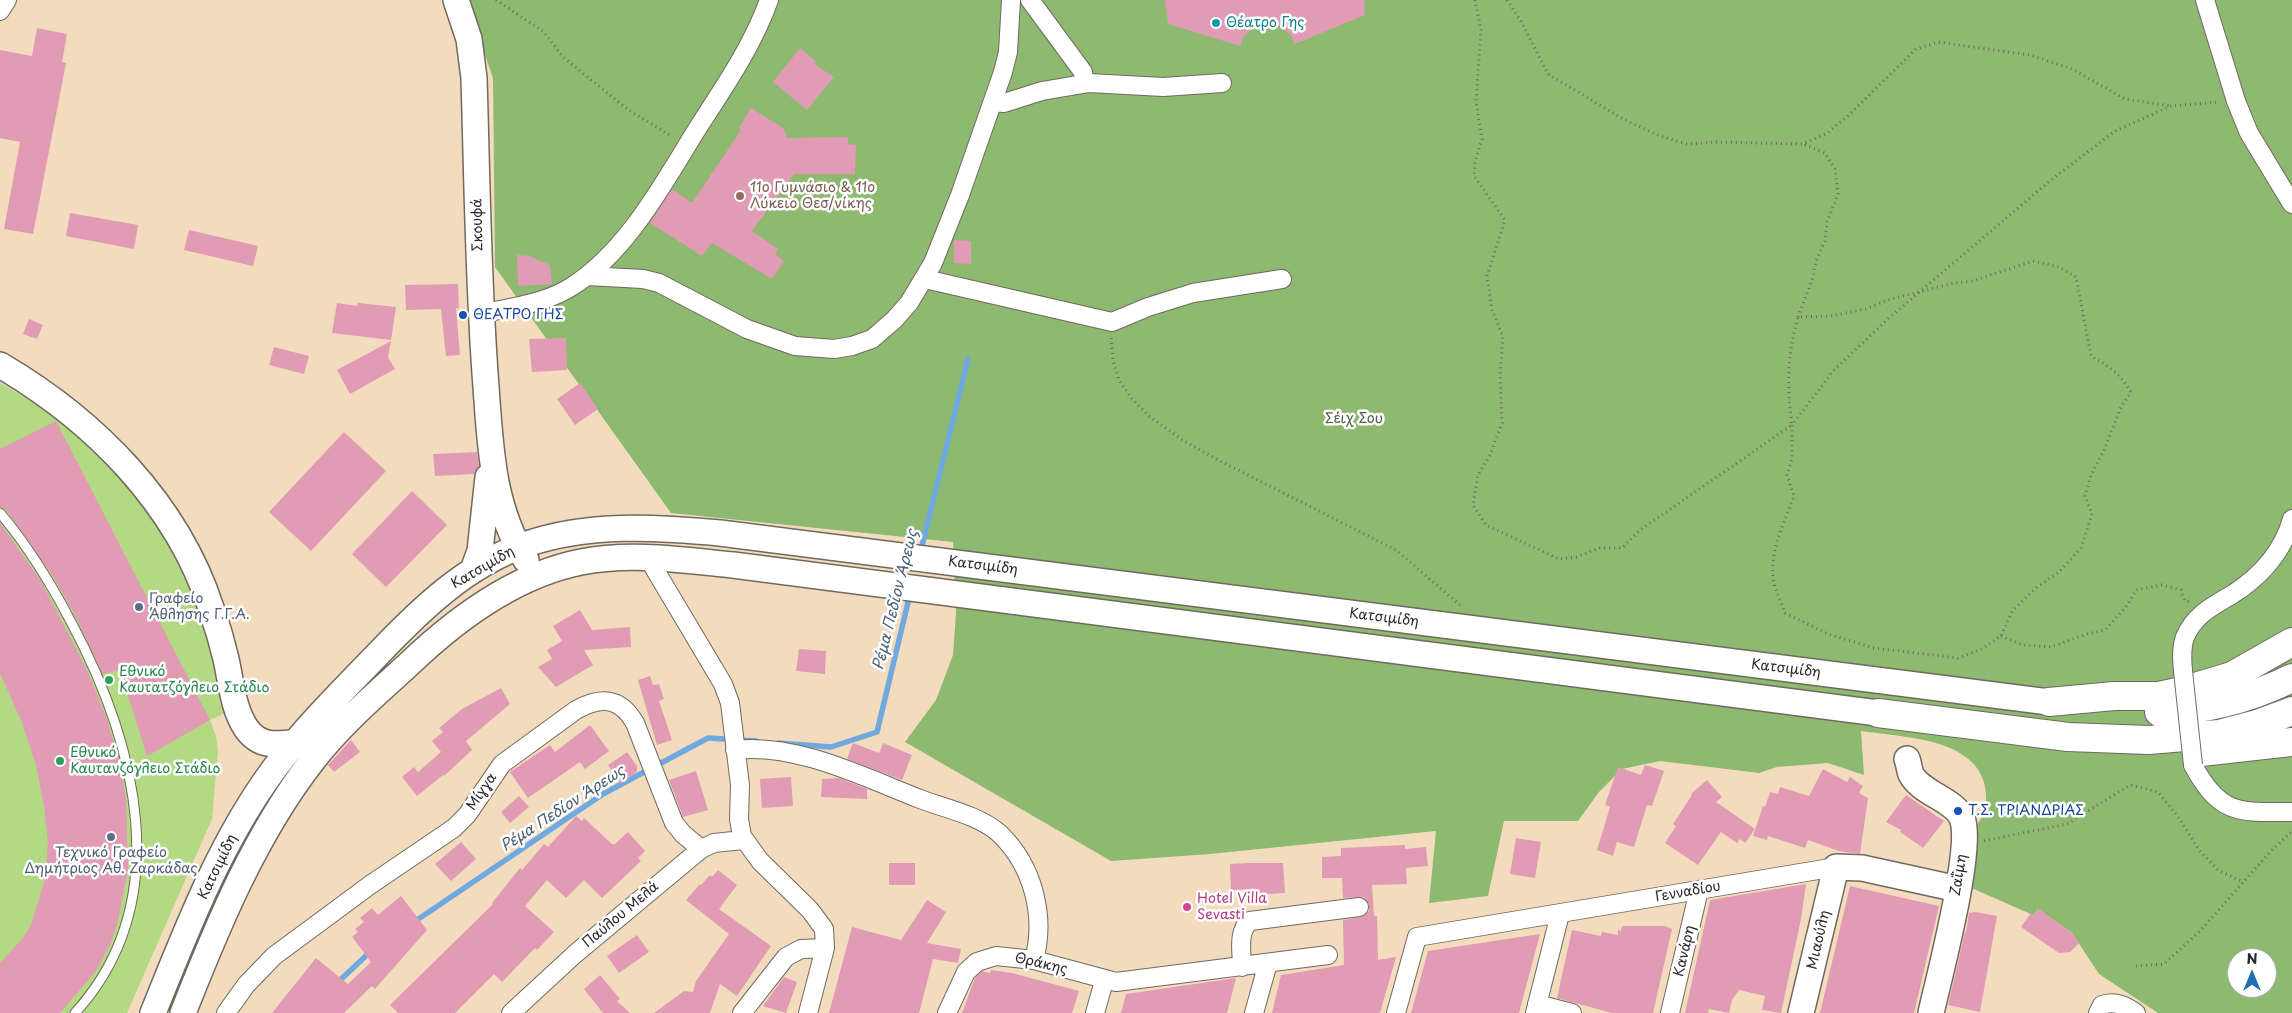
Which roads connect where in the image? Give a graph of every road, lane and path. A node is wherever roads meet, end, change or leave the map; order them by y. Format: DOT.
graph roads {
  1 [pos="7,0"];
  2 [pos="456,0"];
  3 [pos="496,0"];
  4 [pos="769,0"];
  5 [pos="1011,0"];
  6 [pos="1030,0"];
  7 [pos="1475,0"];
  8 [pos="1508,0"];
  9 [pos="2205,0"];
  10 [pos="0,11"];
  11 [pos="1089,83"];
  12 [pos="1222,83"];
  13 [pos="2236,101"];
  14 [pos="994,102"];
  15 [pos="2171,106"];
  16 [pos="1802,144"];
  17 [pos="687,146"];
  18 [pos="2292,204"];
  19 [pos="587,276"];
  20 [pos="925,279"];
  21 [pos="1282,279"];
  22 [pos="1920,291"];
  23 [pos="481,314"];
  24 [pos="1798,316"];
  25 [pos="1112,322"];
  26 [pos="0,365"];
  27 [pos="1792,426"];
  28 [pos="491,452"];
  29 [pos="0,513"];
  30 [pos="2292,519"];
  31 [pos="518,547"];
  32 [pos="648,558"];
  33 [pos="473,570"];
  34 [pos="537,576"];
  35 [pos="2211,605"];
  36 [pos="1461,606"];
  37 [pos="2002,636"];
  38 [pos="2292,642"];
  39 [pos="2292,678"];
  40 [pos="2048,702"];
  41 [pos="2292,711"];
  42 [pos="1878,712"];
  43 [pos="2068,737"];
  44 [pos="296,742"];
  45 [pos="734,742"];
  46 [pos="2292,742"];
  47 [pos="1907,759"];
  48 [pos="2292,812"];
  49 [pos="2292,831"];
  50 [pos="744,840"];
  51 [pos="1964,844"];
  52 [pos="701,849"];
  53 [pos="1836,867"];
  54 [pos="2244,882"];
  55 [pos="1958,889"];
  56 [pos="1699,890"];
  57 [pos="1359,907"];
  58 [pos="1560,914"];
  59 [pos="825,941"];
  60 [pos="1328,955"];
  61 [pos="1034,960"];
  62 [pos="1268,963"];
  63 [pos="2136,966"];
  64 [pos="1242,967"];
  65 [pos="1104,981"];
  66 [pos="1536,1008"];
  67 [pos="2102,1008"];
  68 [pos="75,1013"];
  69 [pos="154,1013"];
  70 [pos="183,1013"];
  71 [pos="226,1013"];
  72 [pos="511,1013"];
  73 [pos="742,1013"];
  74 [pos="808,1013"];
  75 [pos="947,1013"];
  76 [pos="1095,1013"];
  77 [pos="1254,1013"];
  78 [pos="1396,1013"];
  79 [pos="1572,1013"];
  80 [pos="1670,1013"];
  81 [pos="1802,1013"];
  82 [pos="1931,1013"];
  83 [pos="2136,1013"];
  1 -- 10 [label="street"];
  2 -- 23 [label="main road, Σκουφά"];
  3 -- 17 [label="path"];
  4 -- 17 [label="street"];
  5 -- 14 [label="street"];
  6 -- 11 [label="street"];
  7 -- 27 [label="path"];
  8 -- 16 [label="path"];
  9 -- 13 [label="street"];
  11 -- 12 [label="street"];
  11 -- 14 [label="street"];
  13 -- 15 [label="path"];
  13 -- 18 [label="street"];
  14 -- 20 [label="street"];
  15 -- 16 [label="path"];
  15 -- 22 [label="path"];
  16 -- 24 [label="path"];
  17 -- 19 [label="street"];
  19 -- 20 [label="street"];
  19 -- 23 [label="street"];
  20 -- 25 [label="street"];
  21 -- 25 [label="street"];
  22 -- 24 [label="path"];
  22 -- 27 [label="path"];
  22 -- 37 [label="path"];
  23 -- 28 [label="main road, Σκουφά"];
  24 -- 27 [label="path"];
  25 -- 36 [label="path"];
  26 -- 44 [label="main road"];
  27 -- 37 [label="path"];
  28 -- 31 [label="main road, Σκουφά"];
  28 -- 33 [label="main road, Σκουφά"];
  29 -- 68 [label="lane"];
  30 -- 35 [label="street"];
  31 -- 33 [label="main road, Κατσιμίδη"];
  31 -- 34 [label="main road, Σκουφά"];
  31 -- 40 [label="main road, Κατσιμίδη"];
  32 -- 34 [label="main road, Κατσιμίδη"];
  32 -- 42 [label="main road, Κατσιμίδη"];
  32 -- 45 [label="street"];
  33 -- 44 [label="main road, Κατσιμίδη"];
  34 -- 70 [label="main road, Κατσιμίδη"];
  35 -- 37 [label="path"];
  35 -- 48 [label="street, bridge"];
  38 -- 40 [label="highway"];
  39 -- 40 [label="highway"];
  41 -- 43 [label="highway"];
  42 -- 43 [label="highway"];
  43 -- 46 [label="highway"];
  44 -- 69 [label="main road, Κατσιμίδη"];
  45 -- 50 [label="street"];
  45 -- 61 [label="street"];
  47 -- 51 [label="main road, Ζαΐμη"];
  49 -- 54 [label="path"];
  50 -- 52 [label="street, Παύλου Μελά"];
  50 -- 59 [label="street"];
  51 -- 54 [label="path"];
  51 -- 55 [label="main road, Ζαΐμη"];
  52 -- 71 [label="street, Μίγγα"];
  52 -- 72 [label="street, Παύλου Μελά"];
  53 -- 55 [label="main road, Γενναδίου"];
  53 -- 56 [label="street, Γενναδίου"];
  53 -- 81 [label="main road, Μιαούλη"];
  54 -- 63 [label="path"];
  55 -- 82 [label="main road, Ζαΐμη"];
  56 -- 58 [label="street, Γενναδίου"];
  56 -- 80 [label="street, Κανάρη"];
  57 -- 64 [label="street"];
  58 -- 66 [label="street"];
  58 -- 78 [label="street, Γενναδίου"];
  59 -- 73 [label="street"];
  59 -- 74 [label="street"];
  60 -- 62 [label="street, Θράκης"];
  61 -- 65 [label="street, Θράκης"];
  61 -- 75 [label="street, Θράκης"];
  62 -- 64 [label="street, Θράκης"];
  62 -- 77 [label="street"];
  64 -- 65 [label="street, Θράκης"];
  65 -- 76 [label="street"];
  66 -- 79 [label="street"];
  67 -- 83 [label="street"];
}
